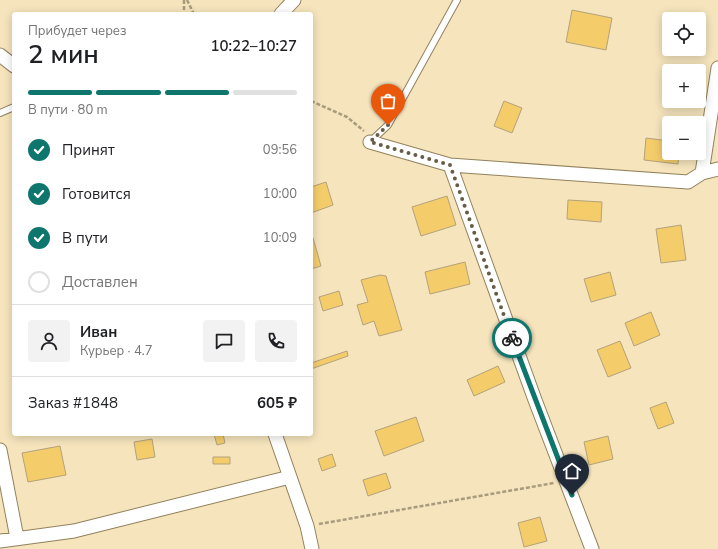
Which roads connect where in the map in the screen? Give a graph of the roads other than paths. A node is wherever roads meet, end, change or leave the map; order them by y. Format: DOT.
graph roads {
  1 [pos="294,0"];
  2 [pos="457,0"];
  3 [pos="283,12"];
  4 [pos="0,55"];
  5 [pos="12,64"];
  6 [pos="718,68"];
  7 [pos="12,109"];
  8 [pos="0,113"];
  9 [pos="370,142"];
  10 [pos="450,165"];
  11 [pos="718,169"];
  12 [pos="702,173"];
  13 [pos="277,436"];
  14 [pos="0,450"];
  15 [pos="290,477"];
  16 [pos="18,538"];
  17 [pos="0,540"];
  18 [pos="312,549"];
  19 [pos="592,549"];
  1 -- 3 [label="street"];
  2 -- 9 [label="lane"];
  4 -- 5 [label="street"];
  6 -- 12 [label="street"];
  7 -- 8 [label="lane"];
  9 -- 10 [label="street"];
  10 -- 12 [label="street"];
  10 -- 19 [label="street"];
  11 -- 12 [label="street"];
  13 -- 15 [label="street"];
  14 -- 16 [label="street"];
  15 -- 16 [label="street"];
  15 -- 18 [label="street"];
  16 -- 17 [label="street"];
}
